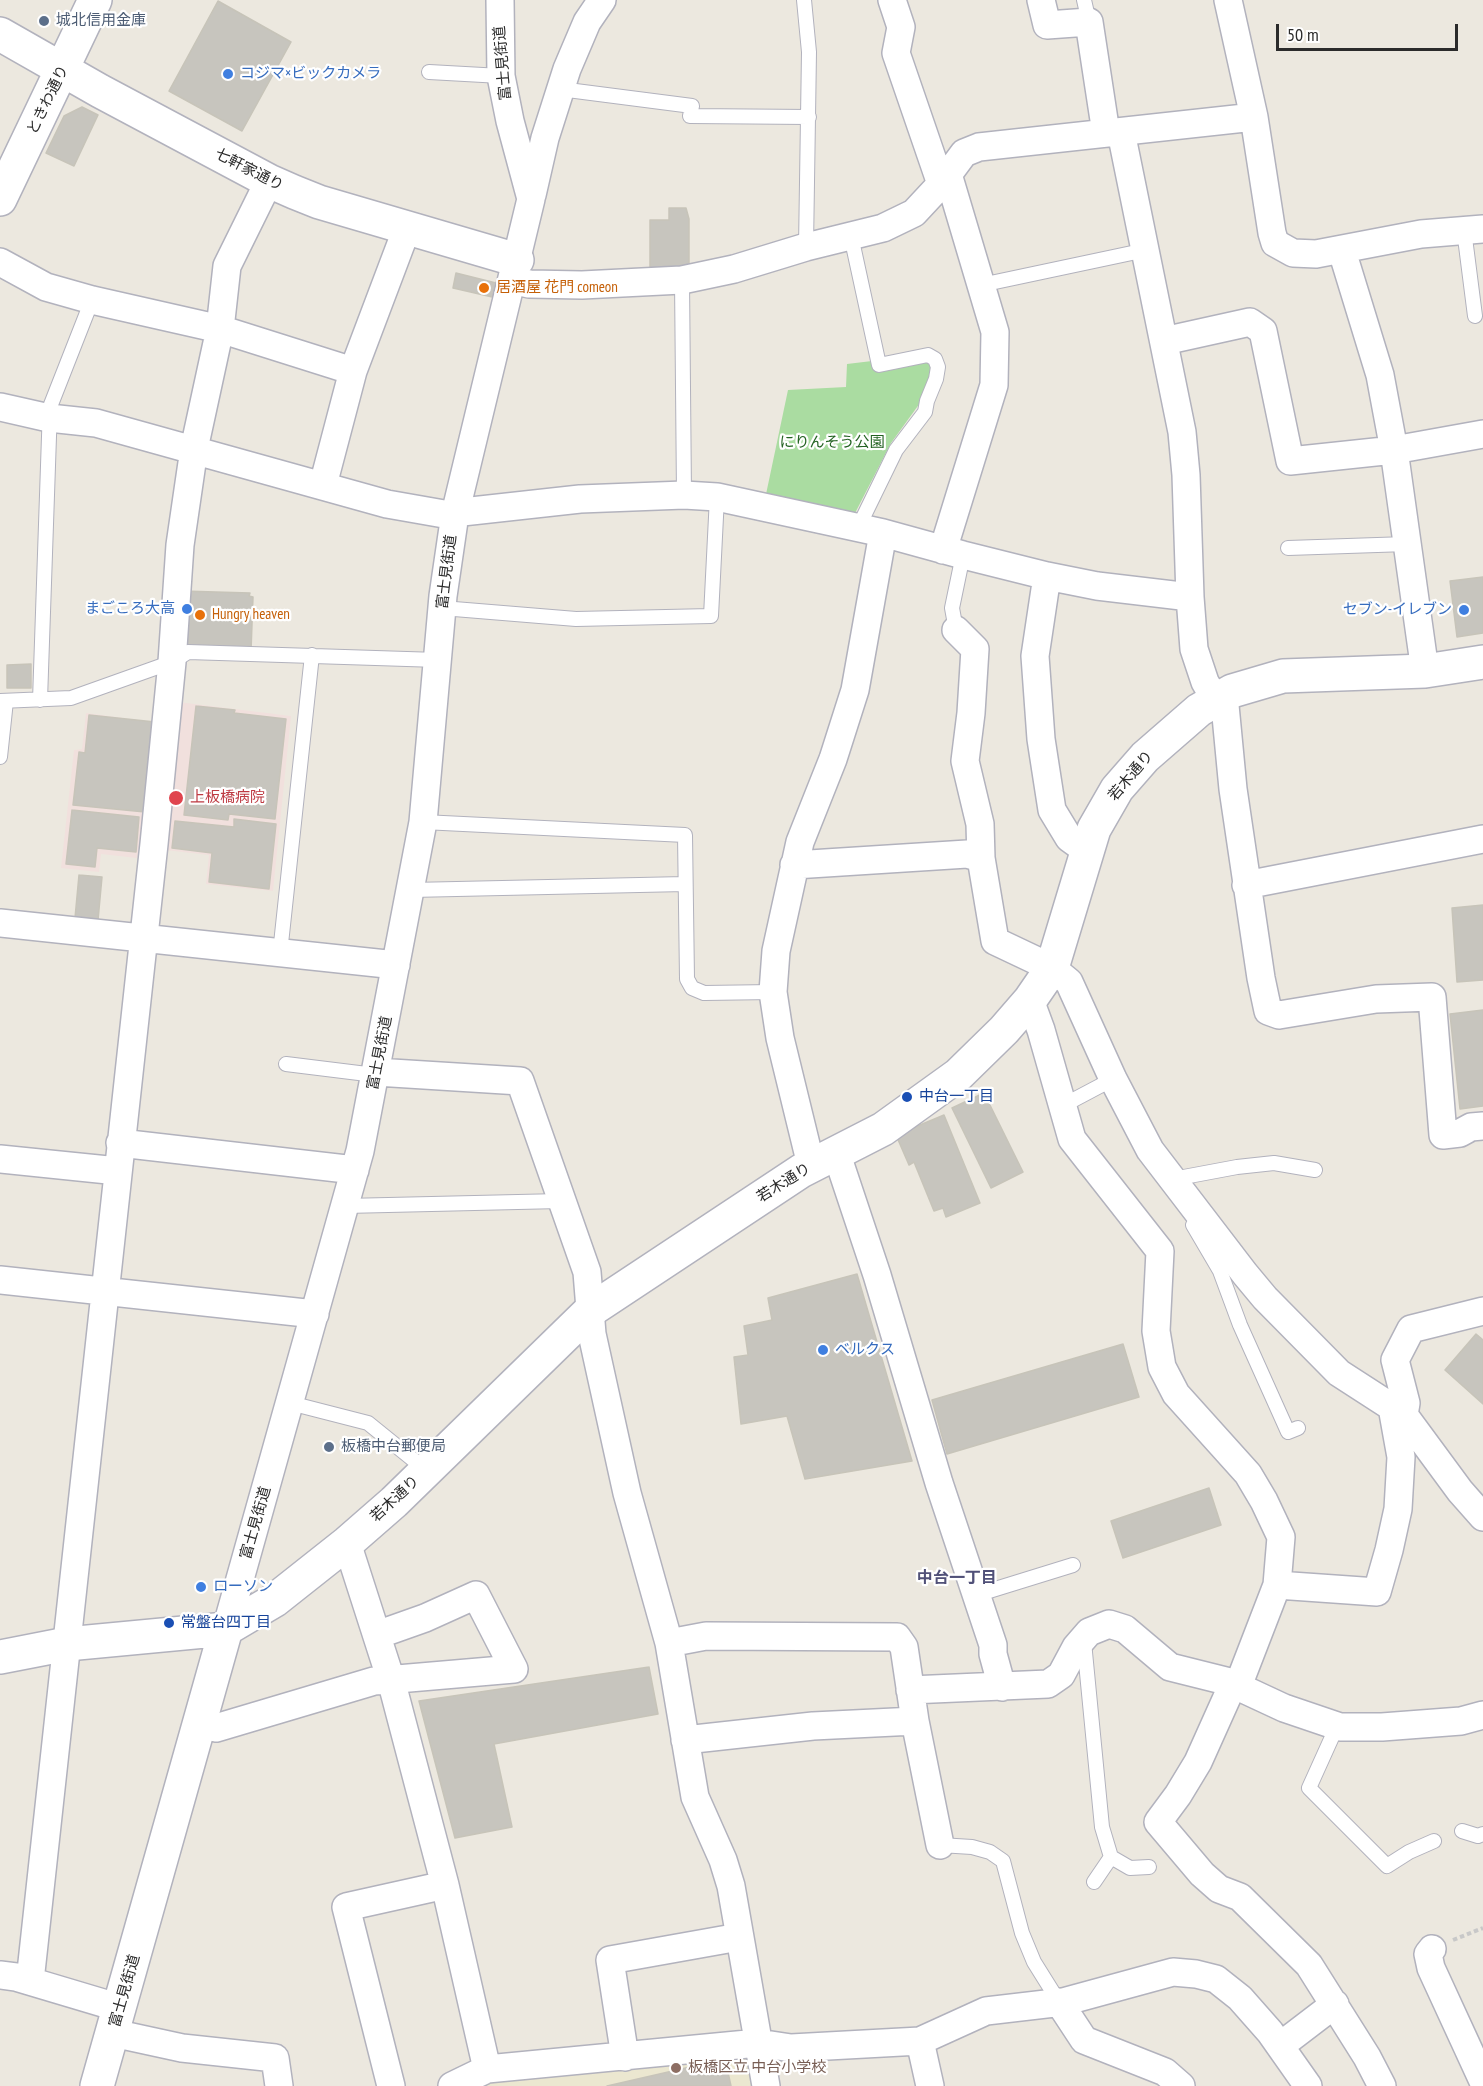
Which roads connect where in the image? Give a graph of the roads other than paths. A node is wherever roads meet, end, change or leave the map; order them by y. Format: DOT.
graph roads {
  1 [pos="95,0"];
  2 [pos="500,0"];
  3 [pos="602,0"];
  4 [pos="804,0"];
  5 [pos="892,0"];
  6 [pos="1041,0"];
  7 [pos="1228,0"];
  8 [pos="1087,11"];
  9 [pos="0,34"];
  10 [pos="63,70"];
  11 [pos="429,72"];
  12 [pos="501,76"];
  13 [pos="560,89"];
  14 [pos="809,117"];
  15 [pos="1254,117"];
  16 [pos="1114,132"];
  17 [pos="944,179"];
  18 [pos="269,181"];
  19 [pos="0,199"];
  20 [pos="531,199"];
  21 [pos="407,228"];
  22 [pos="1474,229"];
  23 [pos="851,236"];
  24 [pos="806,247"];
  25 [pos="1146,250"];
  26 [pos="1342,251"];
  27 [pos="0,262"];
  28 [pos="514,270"];
  29 [pos="682,280"];
  30 [pos="981,285"];
  31 [pos="92,300"];
  32 [pos="1475,316"];
  33 [pos="220,329"];
  34 [pos="1164,341"];
  35 [pos="353,371"];
  36 [pos="0,407"];
  37 [pos="49,418"];
  38 [pos="1483,435"];
  39 [pos="194,449"];
  40 [pos="1394,450"];
  41 [pos="323,485"];
  42 [pos="684,495"];
  43 [pos="717,497"];
  44 [pos="454,514"];
  45 [pos="870,530"];
  46 [pos="1407,544"];
  47 [pos="1288,548"];
  48 [pos="953,553"];
  49 [pos="1047,576"];
  50 [pos="1190,597"];
  51 [pos="442,608"];
  52 [pos="956,630"];
  53 [pos="312,655"];
  54 [pos="438,660"];
  55 [pos="172,662"];
  56 [pos="1483,662"];
  57 [pos="1425,671"];
  58 [pos="1220,697"];
  59 [pos="40,700"];
  60 [pos="3,701"];
  61 [pos="0,757"];
  62 [pos="423,822"];
  63 [pos="1483,839"];
  64 [pos="1087,851"];
  65 [pos="981,858"];
  66 [pos="794,865"];
  67 [pos="685,884"];
  68 [pos="1246,885"];
  69 [pos="411,890"];
  70 [pos="0,923"];
  71 [pos="142,938"];
  72 [pos="280,953"];
  73 [pos="396,965"];
  74 [pos="1052,968"];
  75 [pos="773,992"];
  76 [pos="1030,1000"];
  77 [pos="285,1064"];
  78 [pos="376,1074"];
  79 [pos="1113,1079"];
  80 [pos="1062,1106"];
  81 [pos="1483,1126"];
  82 [pos="120,1143"];
  83 [pos="0,1159"];
  84 [pos="824,1159"];
  85 [pos="355,1170"];
  86 [pos="1315,1170"];
  87 [pos="117,1171"];
  88 [pos="1180,1188"];
  89 [pos="561,1201"];
  90 [pos="345,1206"];
  91 [pos="0,1280"];
  92 [pos="105,1291"];
  93 [pos="591,1310"];
  94 [pos="1483,1311"];
  95 [pos="315,1314"];
  96 [pos="290,1403"];
  97 [pos="1398,1411"];
  98 [pos="1298,1428"];
  99 [pos="426,1470"];
  100 [pos="1483,1517"];
  101 [pos="347,1543"];
  102 [pos="1073,1565"];
  103 [pos="1277,1585"];
  104 [pos="976,1595"];
  105 [pos="226,1629"];
  106 [pos="377,1635"];
  107 [pos="1083,1639"];
  108 [pos="669,1643"];
  109 [pos="67,1644"];
  110 [pos="0,1657"];
  111 [pos="391,1680"];
  112 [pos="1235,1685"];
  113 [pos="1002,1687"];
  114 [pos="910,1690"];
  115 [pos="1483,1715"];
  116 [pos="915,1721"];
  117 [pos="199,1725"];
  118 [pos="1337,1726"];
  119 [pos="685,1740"];
  120 [pos="1462,1831"];
  121 [pos="1483,1834"];
  122 [pos="1434,1841"];
  123 [pos="940,1845"];
  124 [pos="1111,1857"];
  125 [pos="1149,1867"];
  126 [pos="1094,1882"];
  127 [pos="445,1885"];
  128 [pos="740,1937"];
  129 [pos="1432,1949"];
  130 [pos="0,1975"];
  131 [pos="30,1981"];
  132 [pos="1059,2002"];
  133 [pos="1335,2004"];
  134 [pos="116,2021"];
  135 [pos="920,2041"];
  136 [pos="758,2043"];
  137 [pos="1280,2046"];
  138 [pos="625,2057"];
  139 [pos="487,2069"];
  140 [pos="1483,2081"];
  141 [pos="97,2086"];
  142 [pos="279,2086"];
  143 [pos="391,2086"];
  144 [pos="452,2086"];
  145 [pos="766,2086"];
  146 [pos="930,2086"];
  147 [pos="1181,2086"];
  148 [pos="1308,2086"];
  149 [pos="1382,2086"];
  1 -- 10 [label="street, ときわ通り"];
  2 -- 12 [label="street, 富士見街道"];
  3 -- 13 [label="street"];
  4 -- 14 [label="lane"];
  5 -- 17 [label="street"];
  6 -- 8 [label="street"];
  7 -- 15 [label="street"];
  8 -- 16 [label="street"];
  9 -- 10 [label="street, 七軒家通り"];
  10 -- 18 [label="street, 七軒家通り"];
  10 -- 19 [label="street, ときわ通り"];
  11 -- 12 [label="lane"];
  12 -- 20 [label="street, 富士見街道"];
  13 -- 14 [label="lane"];
  13 -- 20 [label="street"];
  14 -- 24 [label="lane"];
  15 -- 16 [label="street"];
  15 -- 26 [label="street"];
  16 -- 17 [label="street"];
  16 -- 25 [label="street"];
  17 -- 23 [label="street"];
  17 -- 30 [label="street"];
  18 -- 21 [label="street, 七軒家通り"];
  18 -- 33 [label="street"];
  20 -- 28 [label="street, 富士見街道"];
  21 -- 28 [label="street, 七軒家通り"];
  21 -- 35 [label="street"];
  22 -- 26 [label="street"];
  22 -- 32 [label="lane"];
  23 -- 24 [label="street"];
  23 -- 45 [label="lane"];
  24 -- 29 [label="street"];
  25 -- 30 [label="lane"];
  25 -- 34 [label="street"];
  26 -- 40 [label="street"];
  27 -- 31 [label="street"];
  28 -- 29 [label="street"];
  28 -- 44 [label="street, 富士見街道"];
  29 -- 42 [label="lane"];
  30 -- 48 [label="street"];
  31 -- 33 [label="street"];
  31 -- 37 [label="lane"];
  33 -- 35 [label="street"];
  33 -- 39 [label="street"];
  34 -- 40 [label="street"];
  34 -- 50 [label="street"];
  35 -- 41 [label="street"];
  36 -- 37 [label="street"];
  37 -- 39 [label="street"];
  37 -- 59 [label="lane"];
  38 -- 40 [label="street"];
  39 -- 41 [label="street"];
  39 -- 55 [label="street"];
  40 -- 46 [label="street"];
  41 -- 44 [label="street"];
  42 -- 43 [label="street"];
  42 -- 44 [label="street"];
  43 -- 45 [label="street"];
  43 -- 51 [label="lane"];
  44 -- 51 [label="street, 富士見街道"];
  45 -- 48 [label="street"];
  45 -- 66 [label="street"];
  46 -- 47 [label="lane"];
  46 -- 57 [label="street"];
  48 -- 49 [label="street"];
  48 -- 52 [label="lane"];
  49 -- 50 [label="street"];
  49 -- 64 [label="street"];
  50 -- 58 [label="street"];
  51 -- 54 [label="street, 富士見街道"];
  52 -- 65 [label="street"];
  53 -- 54 [label="lane"];
  53 -- 55 [label="lane"];
  53 -- 72 [label="lane"];
  54 -- 62 [label="street, 富士見街道"];
  55 -- 59 [label="lane"];
  55 -- 71 [label="street"];
  56 -- 57 [label="street, 若木通り"];
  57 -- 58 [label="street, 若木通り"];
  58 -- 64 [label="street, 若木通り"];
  58 -- 68 [label="street"];
  59 -- 60 [label="lane"];
  60 -- 61 [label="lane"];
  62 -- 67 [label="lane"];
  62 -- 69 [label="street, 富士見街道"];
  63 -- 68 [label="street"];
  64 -- 74 [label="street, 若木通り"];
  65 -- 66 [label="street"];
  65 -- 74 [label="street"];
  66 -- 75 [label="street"];
  67 -- 69 [label="lane"];
  67 -- 75 [label="lane"];
  68 -- 81 [label="street"];
  69 -- 73 [label="street, 富士見街道"];
  70 -- 71 [label="street"];
  71 -- 72 [label="street"];
  71 -- 82 [label="street"];
  72 -- 73 [label="street"];
  73 -- 78 [label="street, 富士見街道"];
  74 -- 76 [label="street, 若木通り"];
  74 -- 79 [label="street"];
  75 -- 84 [label="street"];
  76 -- 80 [label="street"];
  76 -- 84 [label="street, 若木通り"];
  77 -- 78 [label="lane"];
  78 -- 85 [label="street, 富士見街道"];
  78 -- 89 [label="street"];
  79 -- 80 [label="lane"];
  79 -- 88 [label="street"];
  80 -- 103 [label="street"];
  82 -- 85 [label="street"];
  82 -- 87 [label="street"];
  83 -- 87 [label="street"];
  84 -- 93 [label="street, 若木通り"];
  84 -- 104 [label="street"];
  85 -- 90 [label="street, 富士見街道"];
  86 -- 88 [label="lane"];
  87 -- 92 [label="street"];
  88 -- 97 [label="street"];
  88 -- 98 [label="lane"];
  89 -- 90 [label="lane"];
  89 -- 93 [label="street"];
  90 -- 95 [label="street, 富士見街道"];
  91 -- 92 [label="street"];
  92 -- 95 [label="street"];
  92 -- 109 [label="street"];
  93 -- 99 [label="street, 若木通り"];
  93 -- 108 [label="street"];
  94 -- 97 [label="street"];
  95 -- 96 [label="street, 富士見街道"];
  96 -- 99 [label="lane"];
  96 -- 105 [label="street, 富士見街道"];
  97 -- 100 [label="street"];
  97 -- 103 [label="street"];
  99 -- 101 [label="street, 若木通り"];
  101 -- 105 [label="street, 若木通り"];
  101 -- 106 [label="street"];
  102 -- 104 [label="lane"];
  103 -- 112 [label="street"];
  104 -- 113 [label="street"];
  105 -- 109 [label="street, 若木通り"];
  105 -- 117 [label="street, 富士見街道"];
  106 -- 111 [label="street"];
  106 -- 111 [label="street"];
  107 -- 112 [label="street"];
  107 -- 113 [label="street"];
  107 -- 124 [label="lane"];
  108 -- 114 [label="street"];
  108 -- 119 [label="street"];
  109 -- 110 [label="street, 若木通り"];
  109 -- 131 [label="street"];
  111 -- 117 [label="street"];
  111 -- 127 [label="street"];
  112 -- 118 [label="street"];
  112 -- 133 [label="street"];
  113 -- 114 [label="street"];
  114 -- 116 [label="street"];
  115 -- 118 [label="street"];
  116 -- 119 [label="street"];
  116 -- 123 [label="street"];
  117 -- 134 [label="street, 富士見街道"];
  118 -- 122 [label="lane"];
  119 -- 128 [label="street"];
  120 -- 121 [label="lane"];
  123 -- 132 [label="lane"];
  124 -- 125 [label="lane"];
  124 -- 126 [label="lane"];
  127 -- 139 [label="street"];
  127 -- 143 [label="street"];
  128 -- 136 [label="street"];
  128 -- 138 [label="street"];
  129 -- 140 [label="street"];
  130 -- 131 [label="street"];
  131 -- 134 [label="street"];
  132 -- 135 [label="street"];
  132 -- 137 [label="street"];
  132 -- 147 [label="street"];
  133 -- 137 [label="street"];
  133 -- 149 [label="street"];
  134 -- 141 [label="street, 富士見街道"];
  134 -- 142 [label="street"];
  135 -- 136 [label="street"];
  135 -- 146 [label="street"];
  136 -- 138 [label="street"];
  136 -- 145 [label="street"];
  137 -- 148 [label="street"];
  138 -- 139 [label="street"];
  139 -- 144 [label="street"];
}
